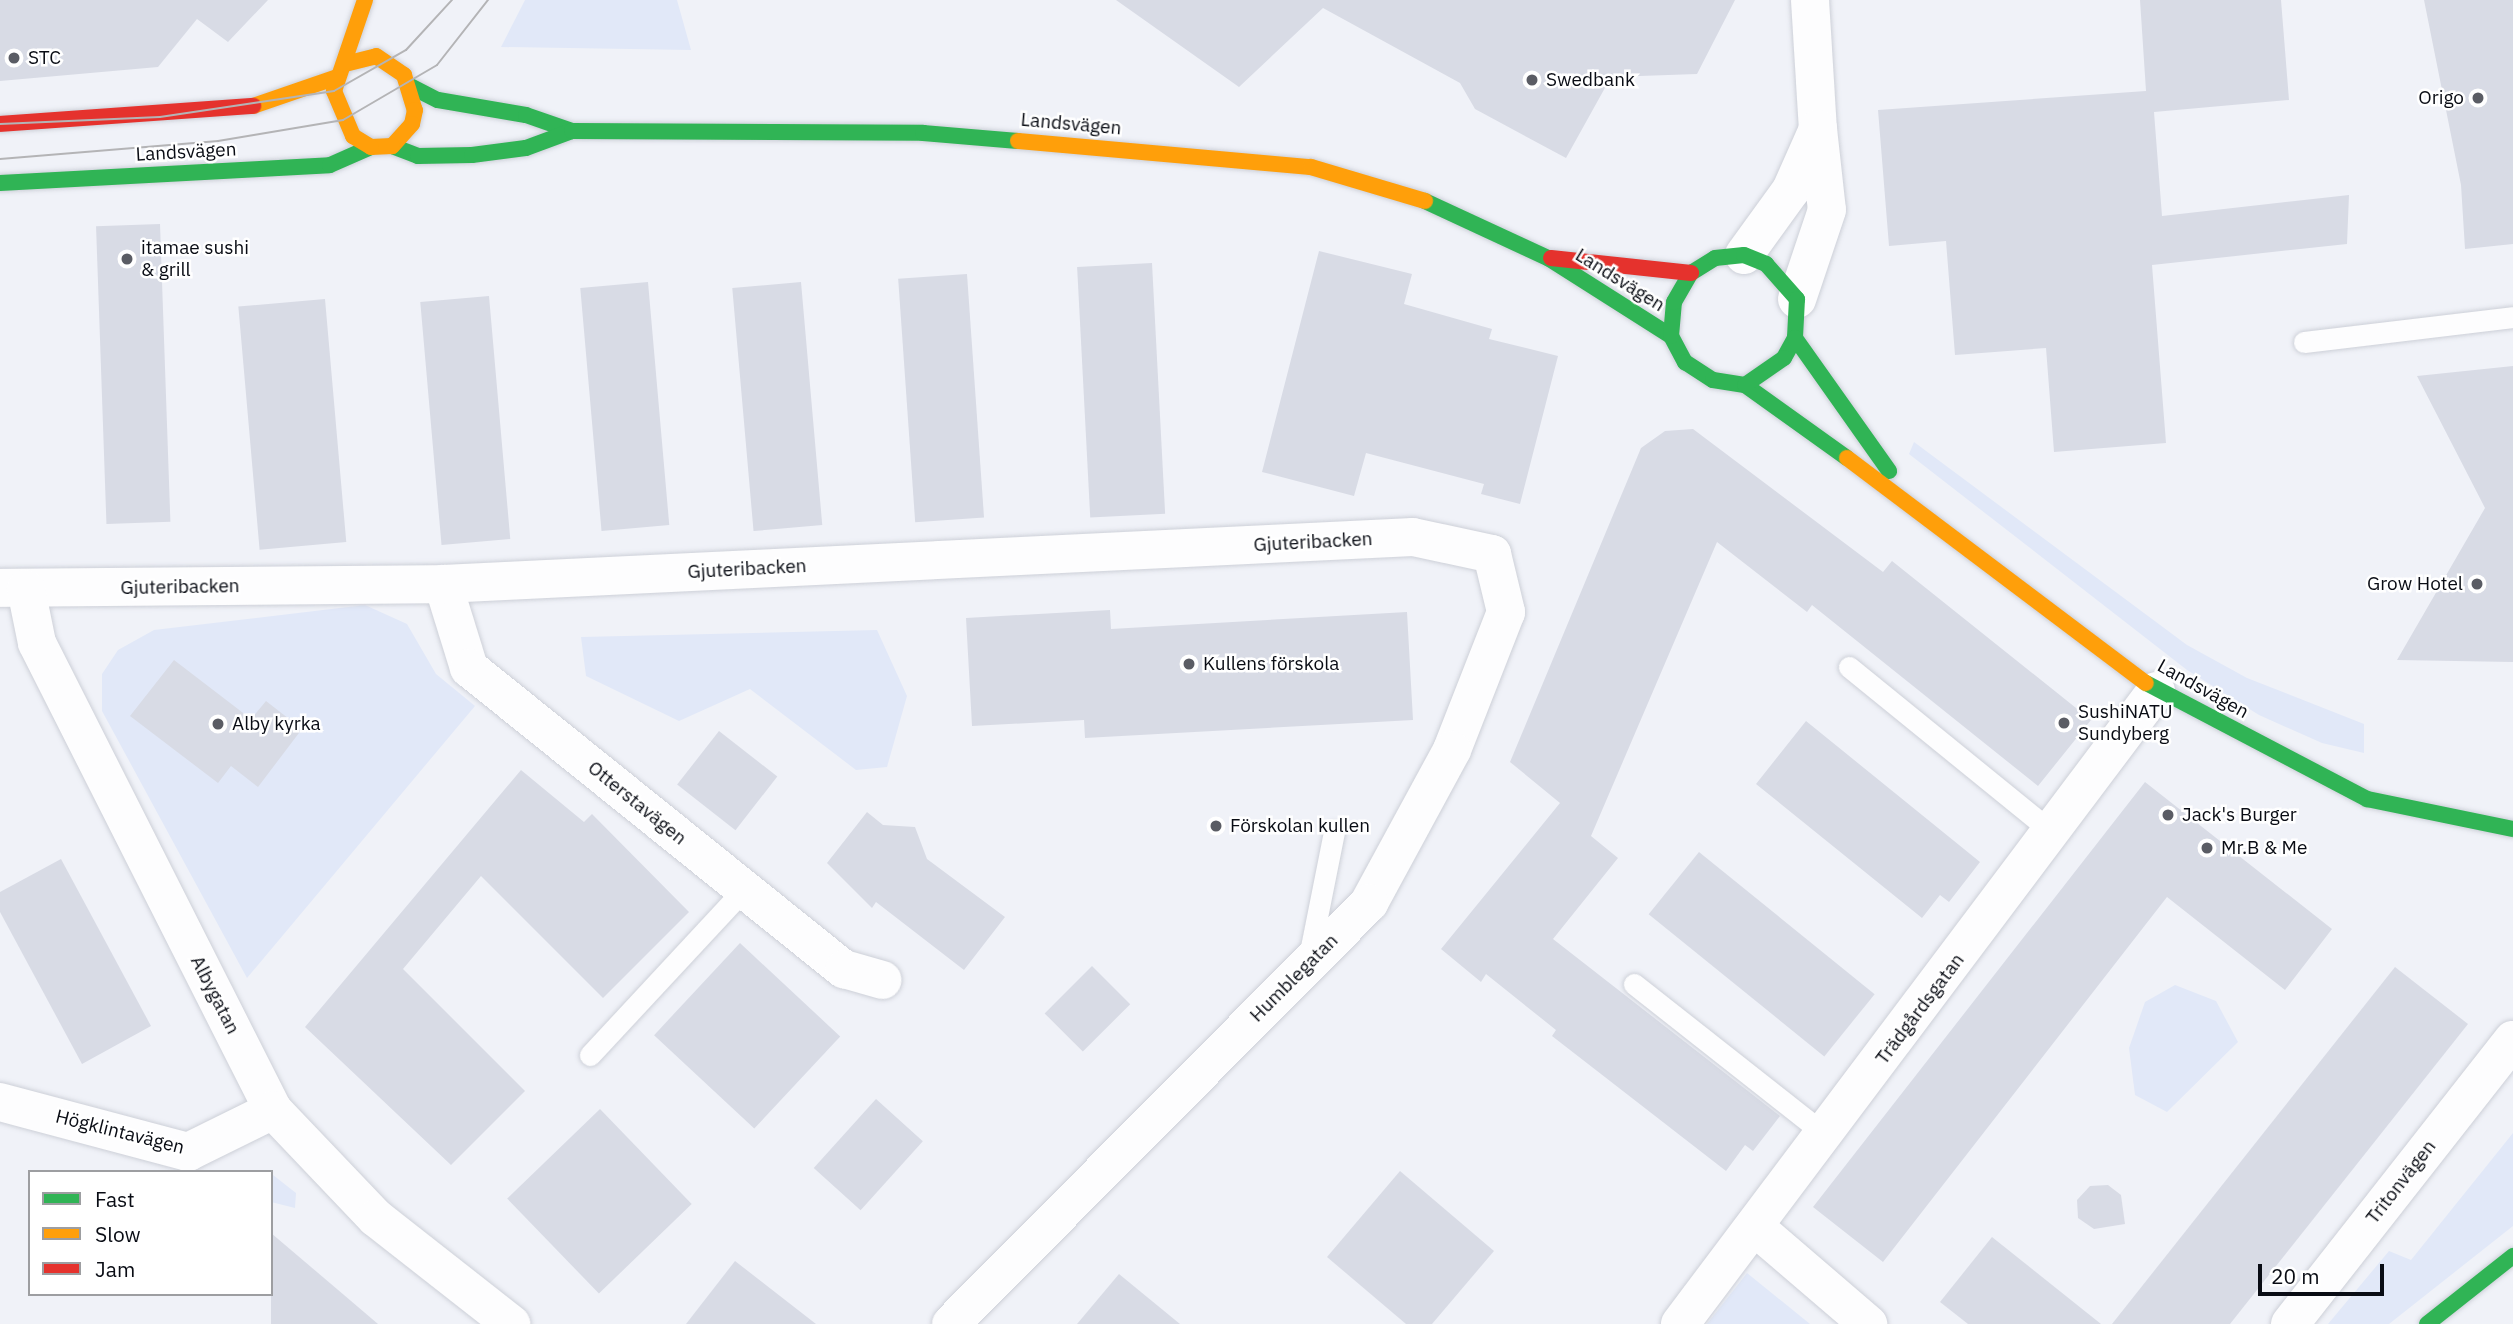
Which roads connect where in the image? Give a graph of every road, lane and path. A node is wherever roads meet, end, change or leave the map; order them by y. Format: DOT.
graph roads {
  1 [pos="365,0"];
  2 [pos="1810,0"];
  3 [pos="388,38"];
  4 [pos="389,61"];
  5 [pos="341,71"];
  6 [pos="410,86"];
  7 [pos="0,124"];
  8 [pos="1818,129"];
  9 [pos="572,131"];
  10 [pos="392,146"];
  11 [pos="371,147"];
  12 [pos="0,183"];
  13 [pos="1744,255"];
  14 [pos="1548,258"];
  15 [pos="1691,273"];
  16 [pos="1797,299"];
  17 [pos="2513,317"];
  18 [pos="1671,336"];
  19 [pos="1795,338"];
  20 [pos="2304,342"];
  21 [pos="1745,385"];
  22 [pos="1914,504"];
  23 [pos="1492,554"];
  24 [pos="443,584"];
  25 [pos="13,588"];
  26 [pos="1849,667"];
  27 [pos="2156,691"];
  28 [pos="2513,829"];
  29 [pos="1334,832"];
  30 [pos="2052,832"];
  31 [pos="744,889"];
  32 [pos="1308,964"];
  33 [pos="882,980"];
  34 [pos="1634,984"];
  35 [pos="2513,1040"];
  36 [pos="590,1055"];
  37 [pos="0,1102"];
  38 [pos="274,1110"];
  39 [pos="1826,1135"];
  40 [pos="1756,1228"];
  41 [pos="2513,1256"];
  42 [pos="511,1324"];
  43 [pos="951,1324"];
  44 [pos="1680,1324"];
  45 [pos="1868,1324"];
  46 [pos="2290,1324"];
  47 [pos="2427,1324"];
  1 -- 5 [label="street"];
  2 -- 8 [label="street"];
  3 -- 4 [label="street"];
  4 -- 5 [label="street"];
  4 -- 6 [label="street"];
  5 -- 7 [label="street, Landsvägen"];
  5 -- 11 [label="street"];
  6 -- 9 [label="street, Landsvägen"];
  6 -- 10 [label="street"];
  8 -- 13 [label="street"];
  8 -- 16 [label="street"];
  9 -- 10 [label="street, Landsvägen"];
  9 -- 14 [label="street, Landsvägen"];
  10 -- 11 [label="street"];
  11 -- 12 [label="street, Landsvägen"];
  13 -- 15 [label="street"];
  13 -- 16 [label="street"];
  14 -- 15 [label="street, Landsvägen"];
  14 -- 18 [label="street, Landsvägen"];
  15 -- 18 [label="street, Landsvägen"];
  16 -- 19 [label="street"];
  17 -- 20 [label="lane"];
  18 -- 21 [label="street, Landsvägen"];
  19 -- 21 [label="street"];
  19 -- 22 [label="street, Landsvägen"];
  21 -- 22 [label="street, Landsvägen"];
  22 -- 27 [label="street, Landsvägen"];
  23 -- 24 [label="street, Gjuteribacken"];
  23 -- 32 [label="street, Humblegatan"];
  24 -- 25 [label="street, Gjuteribacken"];
  24 -- 31 [label="street, Otterstavägen"];
  25 -- 38 [label="street, Albygatan"];
  26 -- 30 [label="lane"];
  27 -- 28 [label="street, Landsvägen"];
  27 -- 30 [label="street, Trädgårdsgatan"];
  29 -- 32 [label="lane"];
  30 -- 39 [label="street, Trädgårdsgatan"];
  31 -- 33 [label="street, Otterstavägen"];
  31 -- 36 [label="lane"];
  32 -- 43 [label="street, Humblegatan"];
  34 -- 39 [label="lane"];
  35 -- 46 [label="street, Tritonvägen"];
  37 -- 38 [label="street, Högklintavägen"];
  38 -- 42 [label="street, Albygatan"];
  39 -- 40 [label="street, Trädgårdsgatan"];
  40 -- 44 [label="street, Trädgårdsgatan"];
  40 -- 45 [label="street"];
  41 -- 47 [label="street"];
}
